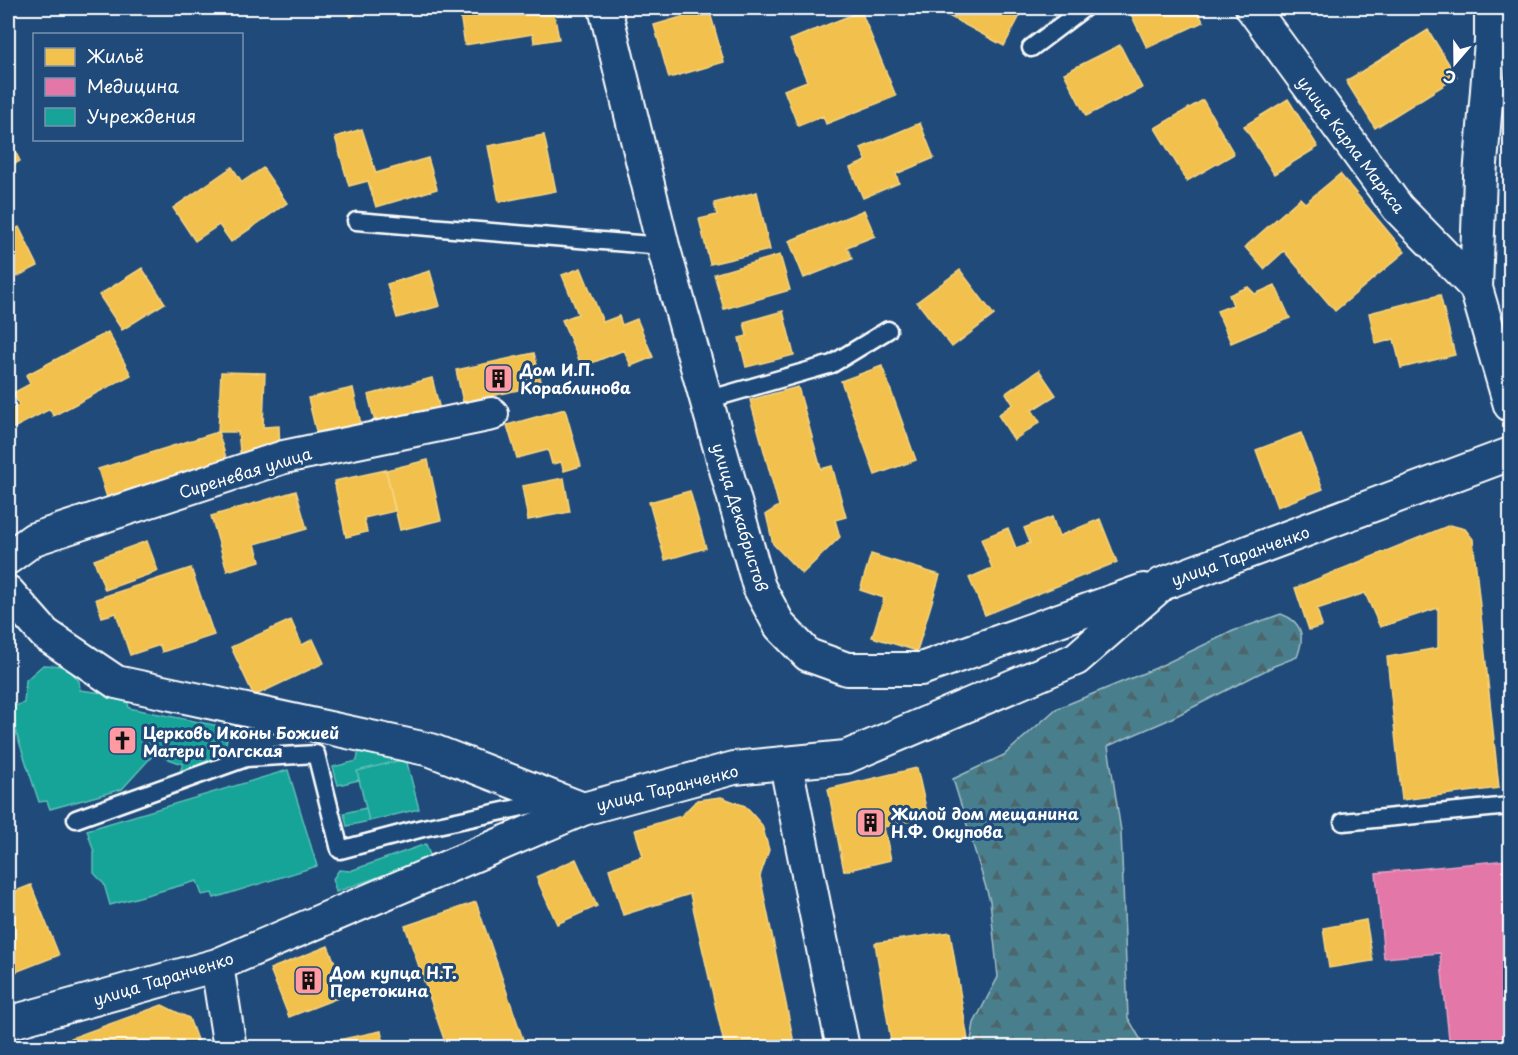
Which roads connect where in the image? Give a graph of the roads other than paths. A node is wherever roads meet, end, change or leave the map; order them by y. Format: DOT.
graph roads {
  1 [pos="605,8"];
  2 [pos="1084,8"];
  3 [pos="1252,8"];
  4 [pos="1491,8"];
  5 [pos="1031,48"];
  6 [pos="356,221"];
  7 [pos="663,246"];
  8 [pos="1476,288"];
  9 [pos="888,330"];
  10 [pos="707,400"];
  11 [pos="1510,405"];
  12 [pos="492,414"];
  13 [pos="1510,454"];
  14 [pos="8,558"];
  15 [pos="1162,584"];
  16 [pos="8,592"];
  17 [pos="786,765"];
  18 [pos="570,804"];
  19 [pos="1510,806"];
  20 [pos="76,819"];
  21 [pos="1343,822"];
  22 [pos="217,965"];
  23 [pos="8,1023"];
  24 [pos="230,1047"];
  25 [pos="843,1047"];
  1 -- 7 [label="street, улица Декабристов"];
  2 -- 5 [label="lane"];
  3 -- 8 [label="street, улица Карла Маркса"];
  4 -- 8 [label="street"];
  6 -- 7 [label="lane"];
  7 -- 10 [label="street, улица Декабристов"];
  8 -- 11 [label="street, улица Карла Маркса"];
  9 -- 10 [label="lane"];
  10 -- 15 [label="street, улица Декабристов"];
  12 -- 14 [label="street, Сиреневая улица"];
  13 -- 15 [label="street, улица Таранченко"];
  15 -- 17 [label="street, улица Таранченко"];
  16 -- 18 [label="street"];
  17 -- 18 [label="street, улица Таранченко"];
  17 -- 25 [label="street"];
  18 -- 20 [label="lane"];
  18 -- 22 [label="street, улица Таранченко"];
  19 -- 21 [label="lane"];
  22 -- 23 [label="street, улица Таранченко"];
  22 -- 24 [label="street"];
}
